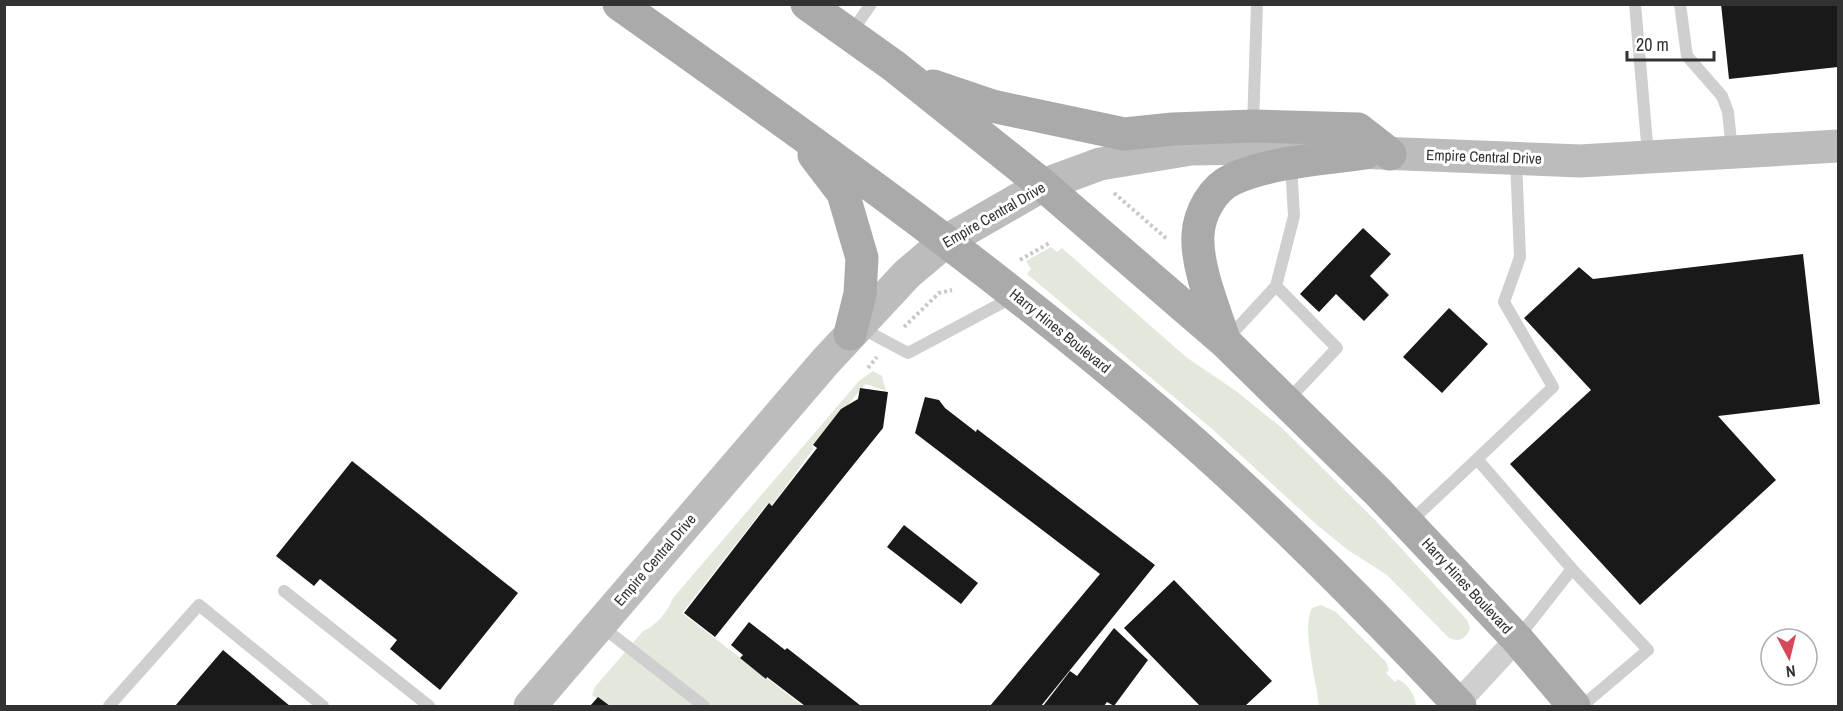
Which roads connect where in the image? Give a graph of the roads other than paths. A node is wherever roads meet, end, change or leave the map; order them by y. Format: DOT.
graph roads {
  1 [pos="619,4"];
  2 [pos="807,4"];
  3 [pos="871,4"];
  4 [pos="1257,4"];
  5 [pos="1635,4"];
  6 [pos="1680,4"];
  7 [pos="849,35"];
  8 [pos="894,66"];
  9 [pos="795,129"];
  10 [pos="1253,137"];
  11 [pos="1839,146"];
  12 [pos="1732,152"];
  13 [pos="1377,153"];
  14 [pos="1648,157"];
  15 [pos="1516,159"];
  16 [pos="1291,165"];
  17 [pos="1043,185"];
  18 [pos="946,241"];
  19 [pos="1276,286"];
  20 [pos="1017,296"];
  21 [pos="853,330"];
  22 [pos="1225,342"];
  23 [pos="1286,402"];
  24 [pos="1477,459"];
  25 [pos="1408,524"];
  26 [pos="1572,569"];
  27 [pos="284,591"];
  28 [pos="600,625"];
  29 [pos="1517,639"];
  30 [pos="109,706"];
  31 [pos="323,706"];
  32 [pos="429,706"];
  33 [pos="530,706"];
  34 [pos="704,706"];
  35 [pos="1457,706"];
  36 [pos="1574,706"];
  37 [pos="1582,706"];
  1 -- 9 [label="main road, Harry Hines Boulevard"];
  2 -- 7 [label="main road, Harry Hines Boulevard"];
  3 -- 7 [label="lane"];
  4 -- 10 [label="lane"];
  5 -- 14 [label="lane"];
  6 -- 12 [label="lane"];
  7 -- 8 [label="main road, Harry Hines Boulevard"];
  8 -- 10 [label="main road"];
  8 -- 17 [label="main road, Harry Hines Boulevard"];
  9 -- 18 [label="main road, Harry Hines Boulevard"];
  9 -- 21 [label="main road"];
  10 -- 13 [label="street, Empire Central Drive"];
  10 -- 17 [label="street, Empire Central Drive"];
  11 -- 12 [label="street, Empire Central Drive"];
  12 -- 14 [label="street, Empire Central Drive"];
  13 -- 15 [label="street, Empire Central Drive"];
  13 -- 16 [label="main road"];
  14 -- 15 [label="street, Empire Central Drive"];
  15 -- 24 [label="lane"];
  16 -- 19 [label="lane"];
  16 -- 22 [label="main road"];
  17 -- 18 [label="street, Empire Central Drive"];
  17 -- 22 [label="main road, Harry Hines Boulevard"];
  18 -- 20 [label="main road, Harry Hines Boulevard"];
  18 -- 21 [label="street, Empire Central Drive"];
  19 -- 22 [label="lane"];
  19 -- 23 [label="lane"];
  20 -- 21 [label="lane"];
  20 -- 35 [label="main road, Harry Hines Boulevard"];
  21 -- 28 [label="street, Empire Central Drive"];
  22 -- 23 [label="main road, Harry Hines Boulevard"];
  23 -- 25 [label="main road, Harry Hines Boulevard"];
  24 -- 25 [label="lane"];
  24 -- 26 [label="lane"];
  25 -- 29 [label="main road, Harry Hines Boulevard"];
  26 -- 29 [label="lane"];
  26 -- 37 [label="lane"];
  27 -- 32 [label="lane"];
  28 -- 33 [label="street, Empire Central Drive"];
  28 -- 34 [label="lane"];
  29 -- 35 [label="street"];
  29 -- 36 [label="main road, Harry Hines Boulevard"];
  30 -- 31 [label="lane"];
}
